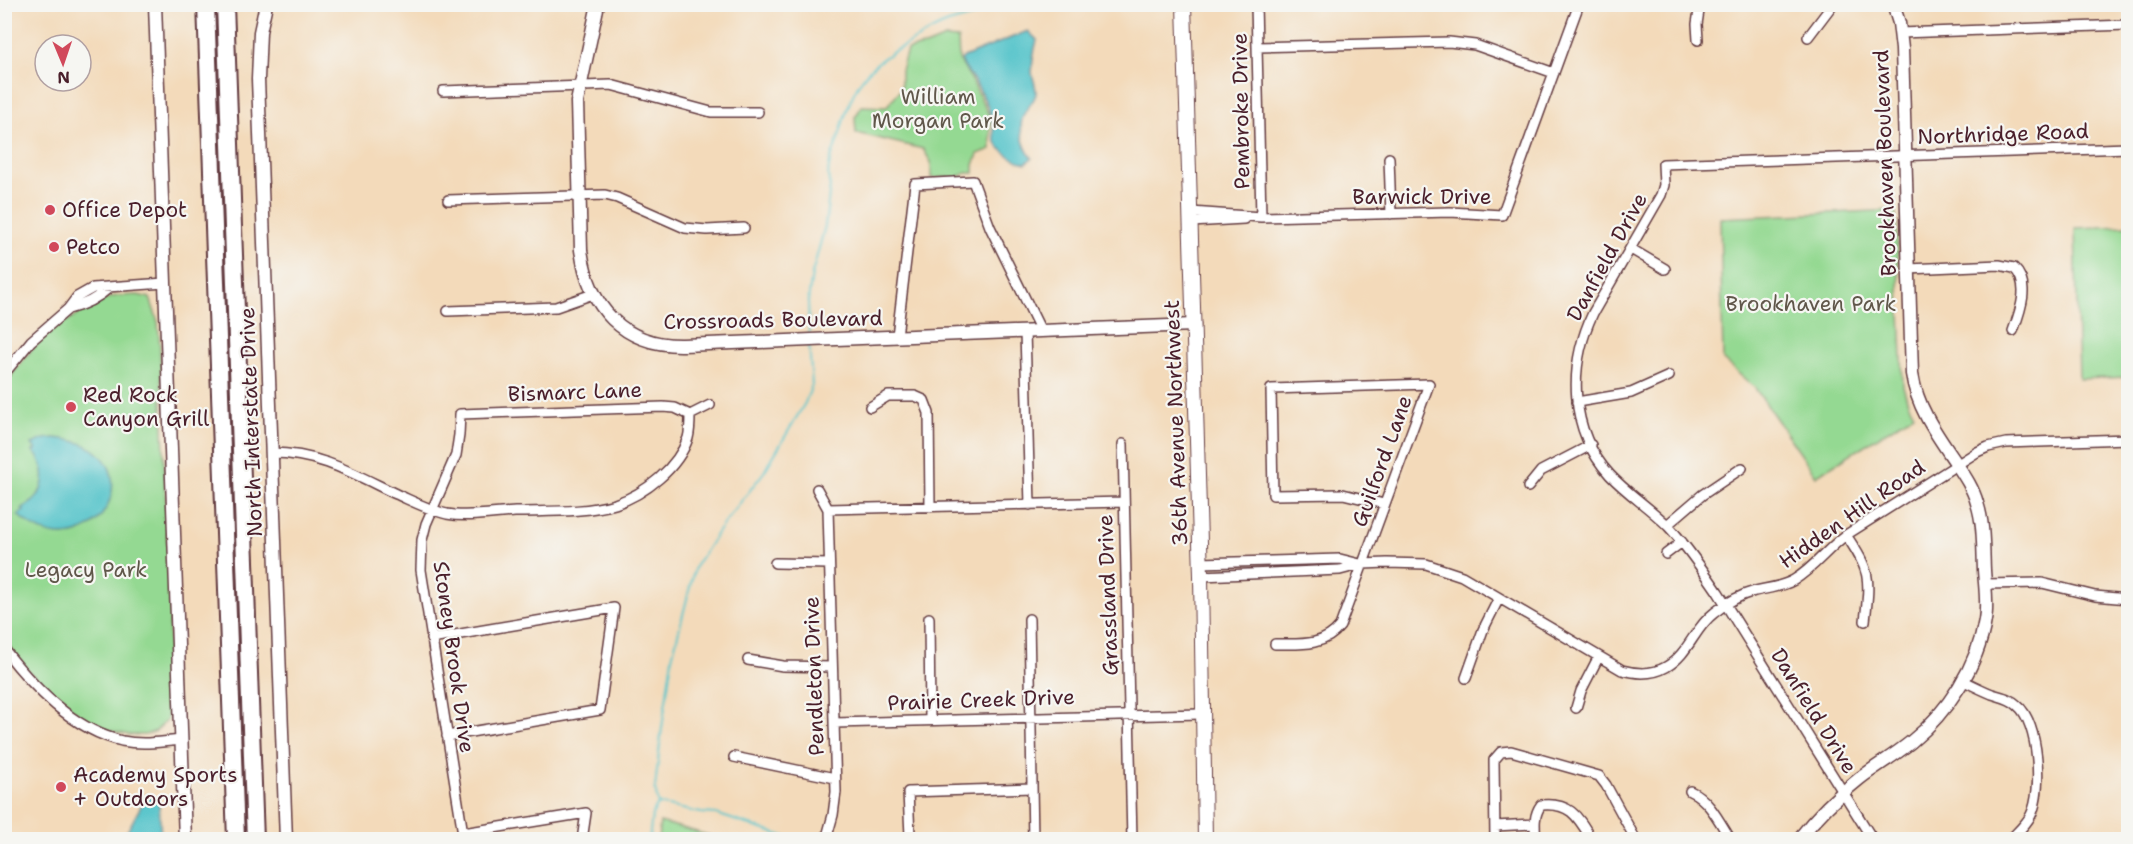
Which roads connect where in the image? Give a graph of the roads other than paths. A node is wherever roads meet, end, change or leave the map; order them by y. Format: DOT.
graph roads {
  1 [pos="155,4"];
  2 [pos="206,4"];
  3 [pos="225,4"];
  4 [pos="233,4"];
  5 [pos="266,4"];
  6 [pos="598,4"];
  7 [pos="1184,4"];
  8 [pos="1256,4"];
  9 [pos="1579,4"];
  10 [pos="1700,4"];
  11 [pos="1833,4"];
  12 [pos="1893,4"];
  13 [pos="2128,25"];
  14 [pos="1900,33"];
  15 [pos="1808,37"];
  16 [pos="1698,40"];
  17 [pos="1257,47"];
  18 [pos="227,50"];
  19 [pos="1554,73"];
  20 [pos="580,85"];
  21 [pos="443,91"];
  22 [pos="758,112"];
  23 [pos="2128,148"];
  24 [pos="1904,155"];
  25 [pos="1389,158"];
  26 [pos="1663,164"];
  27 [pos="579,195"];
  28 [pos="448,200"];
  29 [pos="1391,214"];
  30 [pos="1191,217"];
  31 [pos="1261,217"];
  32 [pos="744,228"];
  33 [pos="1631,249"];
  34 [pos="1908,268"];
  35 [pos="1665,269"];
  36 [pos="165,283"];
  37 [pos="593,294"];
  38 [pos="448,311"];
  39 [pos="1194,325"];
  40 [pos="1041,331"];
  41 [pos="2013,331"];
  42 [pos="1025,332"];
  43 [pos="897,336"];
  44 [pos="4,374"];
  45 [pos="1669,376"];
  46 [pos="1576,402"];
  47 [pos="710,405"];
  48 [pos="870,407"];
  49 [pos="460,414"];
  50 [pos="690,415"];
  51 [pos="2128,439"];
  52 [pos="1123,444"];
  53 [pos="1591,445"];
  54 [pos="272,453"];
  55 [pos="1957,464"];
  56 [pos="1742,468"];
  57 [pos="1528,487"];
  58 [pos="817,489"];
  59 [pos="1124,502"];
  60 [pos="1384,504"];
  61 [pos="1030,505"];
  62 [pos="930,507"];
  63 [pos="432,509"];
  64 [pos="828,509"];
  65 [pos="1667,525"];
  66 [pos="1846,535"];
  67 [pos="1682,542"];
  68 [pos="1666,554"];
  69 [pos="775,563"];
  70 [pos="829,564"];
  71 [pos="1363,564"];
  72 [pos="1201,569"];
  73 [pos="1985,584"];
  74 [pos="1499,598"];
  75 [pos="2128,599"];
  76 [pos="1726,605"];
  77 [pos="929,618"];
  78 [pos="1029,619"];
  79 [pos="1865,621"];
  80 [pos="430,639"];
  81 [pos="1275,644"];
  82 [pos="4,649"];
  83 [pos="1598,658"];
  84 [pos="748,660"];
  85 [pos="831,667"];
  86 [pos="1466,678"];
  87 [pos="1962,680"];
  88 [pos="1576,708"];
  89 [pos="1130,714"];
  90 [pos="1201,714"];
  91 [pos="1030,717"];
  92 [pos="930,720"];
  93 [pos="834,723"];
  94 [pos="447,736"];
  95 [pos="182,740"];
  96 [pos="734,758"];
  97 [pos="835,778"];
  98 [pos="1032,788"];
  99 [pos="1690,791"];
  100 [pos="1844,792"];
  101 [pos="1535,824"];
  102 [pos="1495,826"];
  103 [pos="464,836"];
  104 [pos="909,836"];
  105 [pos="185,840"];
  106 [pos="236,840"];
  107 [pos="255,840"];
  108 [pos="286,840"];
  109 [pos="582,840"];
  110 [pos="826,840"];
  111 [pos="1033,840"];
  112 [pos="1132,840"];
  113 [pos="1205,840"];
  114 [pos="1495,840"];
  115 [pos="1536,840"];
  116 [pos="1592,840"];
  117 [pos="1636,840"];
  118 [pos="1731,840"];
  119 [pos="1798,840"];
  120 [pos="1873,840"];
  121 [pos="2010,840"];
  1 -- 36 [label="street"];
  2 -- 106 [label="highway"];
  3 -- 18 [label="highway"];
  4 -- 18 [label="highway"];
  5 -- 54 [label="street, North Interstate Drive"];
  6 -- 20 [label="street, Crossroads Boulevard"];
  7 -- 30 [label="main road, 36th Avenue Northwest"];
  8 -- 17 [label="street, Pembroke Drive"];
  9 -- 19 [label="street, Barwick Drive"];
  10 -- 16 [label="street"];
  11 -- 15 [label="street"];
  12 -- 14 [label="street, Brookhaven Boulevard"];
  13 -- 14 [label="street"];
  14 -- 24 [label="street, Brookhaven Boulevard"];
  17 -- 19 [label="street"];
  17 -- 31 [label="street, Pembroke Drive"];
  18 -- 107 [label="highway"];
  19 -- 29 [label="street, Barwick Drive"];
  20 -- 21 [label="street"];
  20 -- 22 [label="street"];
  20 -- 27 [label="street, Crossroads Boulevard"];
  23 -- 24 [label="street, Northridge Road"];
  24 -- 26 [label="street, Northridge Road"];
  24 -- 34 [label="street, Brookhaven Boulevard"];
  25 -- 29 [label="street"];
  26 -- 33 [label="street, Danfield Drive"];
  27 -- 28 [label="street"];
  27 -- 32 [label="street"];
  27 -- 37 [label="street, Crossroads Boulevard"];
  29 -- 31 [label="street, Barwick Drive"];
  30 -- 31 [label="street, Barwick Drive"];
  30 -- 39 [label="main road, 36th Avenue Northwest"];
  33 -- 35 [label="street"];
  33 -- 46 [label="street, Danfield Drive"];
  34 -- 41 [label="street"];
  34 -- 55 [label="street, Brookhaven Boulevard"];
  36 -- 44 [label="street"];
  36 -- 95 [label="street"];
  37 -- 38 [label="street"];
  37 -- 43 [label="street, Crossroads Boulevard"];
  39 -- 40 [label="street, Crossroads Boulevard"];
  39 -- 72 [label="main road, 36th Avenue Northwest"];
  40 -- 42 [label="street, Crossroads Boulevard"];
  40 -- 43 [label="street"];
  42 -- 43 [label="street, Crossroads Boulevard"];
  42 -- 61 [label="street"];
  45 -- 46 [label="street"];
  46 -- 53 [label="street, Danfield Drive"];
  47 -- 50 [label="street"];
  48 -- 62 [label="street"];
  49 -- 50 [label="street, Bismarc Lane"];
  49 -- 63 [label="street, Stoney Brook Drive"];
  50 -- 63 [label="street"];
  51 -- 55 [label="street, Hidden Hill Road"];
  52 -- 59 [label="street"];
  53 -- 57 [label="street"];
  53 -- 65 [label="street, Danfield Drive"];
  54 -- 63 [label="street"];
  54 -- 108 [label="street, North Interstate Drive"];
  55 -- 66 [label="street, Hidden Hill Road"];
  55 -- 73 [label="street, Brookhaven Boulevard"];
  56 -- 65 [label="street"];
  58 -- 64 [label="street"];
  59 -- 61 [label="street, Grassland Drive"];
  59 -- 89 [label="street, Grassland Drive"];
  60 -- 60 [label="street, Guilford Lane"];
  60 -- 71 [label="street, Guilford Lane"];
  61 -- 62 [label="street, Grassland Drive"];
  62 -- 64 [label="street, Grassland Drive"];
  63 -- 80 [label="street, Stoney Brook Drive"];
  64 -- 70 [label="street, Pendleton Drive"];
  65 -- 67 [label="street, Danfield Drive"];
  66 -- 76 [label="street, Hidden Hill Road"];
  66 -- 79 [label="street"];
  67 -- 68 [label="street"];
  67 -- 76 [label="street, Danfield Drive"];
  69 -- 70 [label="street"];
  70 -- 85 [label="street, Pendleton Drive"];
  71 -- 72 [label="street, Hidden Hill Road"];
  71 -- 74 [label="street, Hidden Hill Road"];
  71 -- 81 [label="street, Guilford Lane"];
  72 -- 90 [label="main road, 36th Avenue Northwest"];
  73 -- 75 [label="street"];
  73 -- 87 [label="street, Brookhaven Boulevard"];
  74 -- 83 [label="street, Hidden Hill Road"];
  74 -- 86 [label="street"];
  76 -- 83 [label="street, Hidden Hill Road"];
  76 -- 100 [label="street, Danfield Drive"];
  77 -- 92 [label="street"];
  78 -- 91 [label="street"];
  80 -- 94 [label="street, Stoney Brook Drive"];
  80 -- 94 [label="street"];
  82 -- 95 [label="street"];
  83 -- 88 [label="street"];
  84 -- 85 [label="street"];
  85 -- 93 [label="street, Pendleton Drive"];
  87 -- 100 [label="street, Brookhaven Boulevard"];
  87 -- 121 [label="street"];
  89 -- 90 [label="street, Prairie Creek Drive"];
  89 -- 91 [label="street, Prairie Creek Drive"];
  89 -- 112 [label="street, Grassland Drive"];
  90 -- 113 [label="main road, 36th Avenue Northwest"];
  91 -- 92 [label="street, Prairie Creek Drive"];
  91 -- 98 [label="street"];
  92 -- 93 [label="street, Prairie Creek Drive"];
  93 -- 97 [label="street, Pendleton Drive"];
  94 -- 103 [label="street, Stoney Brook Drive"];
  95 -- 105 [label="street"];
  96 -- 97 [label="street"];
  97 -- 110 [label="street, Pendleton Drive"];
  98 -- 104 [label="street"];
  98 -- 111 [label="street"];
  99 -- 118 [label="street"];
  100 -- 119 [label="street, Brookhaven Boulevard"];
  100 -- 120 [label="street, Danfield Drive"];
  101 -- 102 [label="street"];
  101 -- 115 [label="street"];
  101 -- 116 [label="street"];
  102 -- 114 [label="street"];
  102 -- 117 [label="street"];
  103 -- 109 [label="street"];
}
